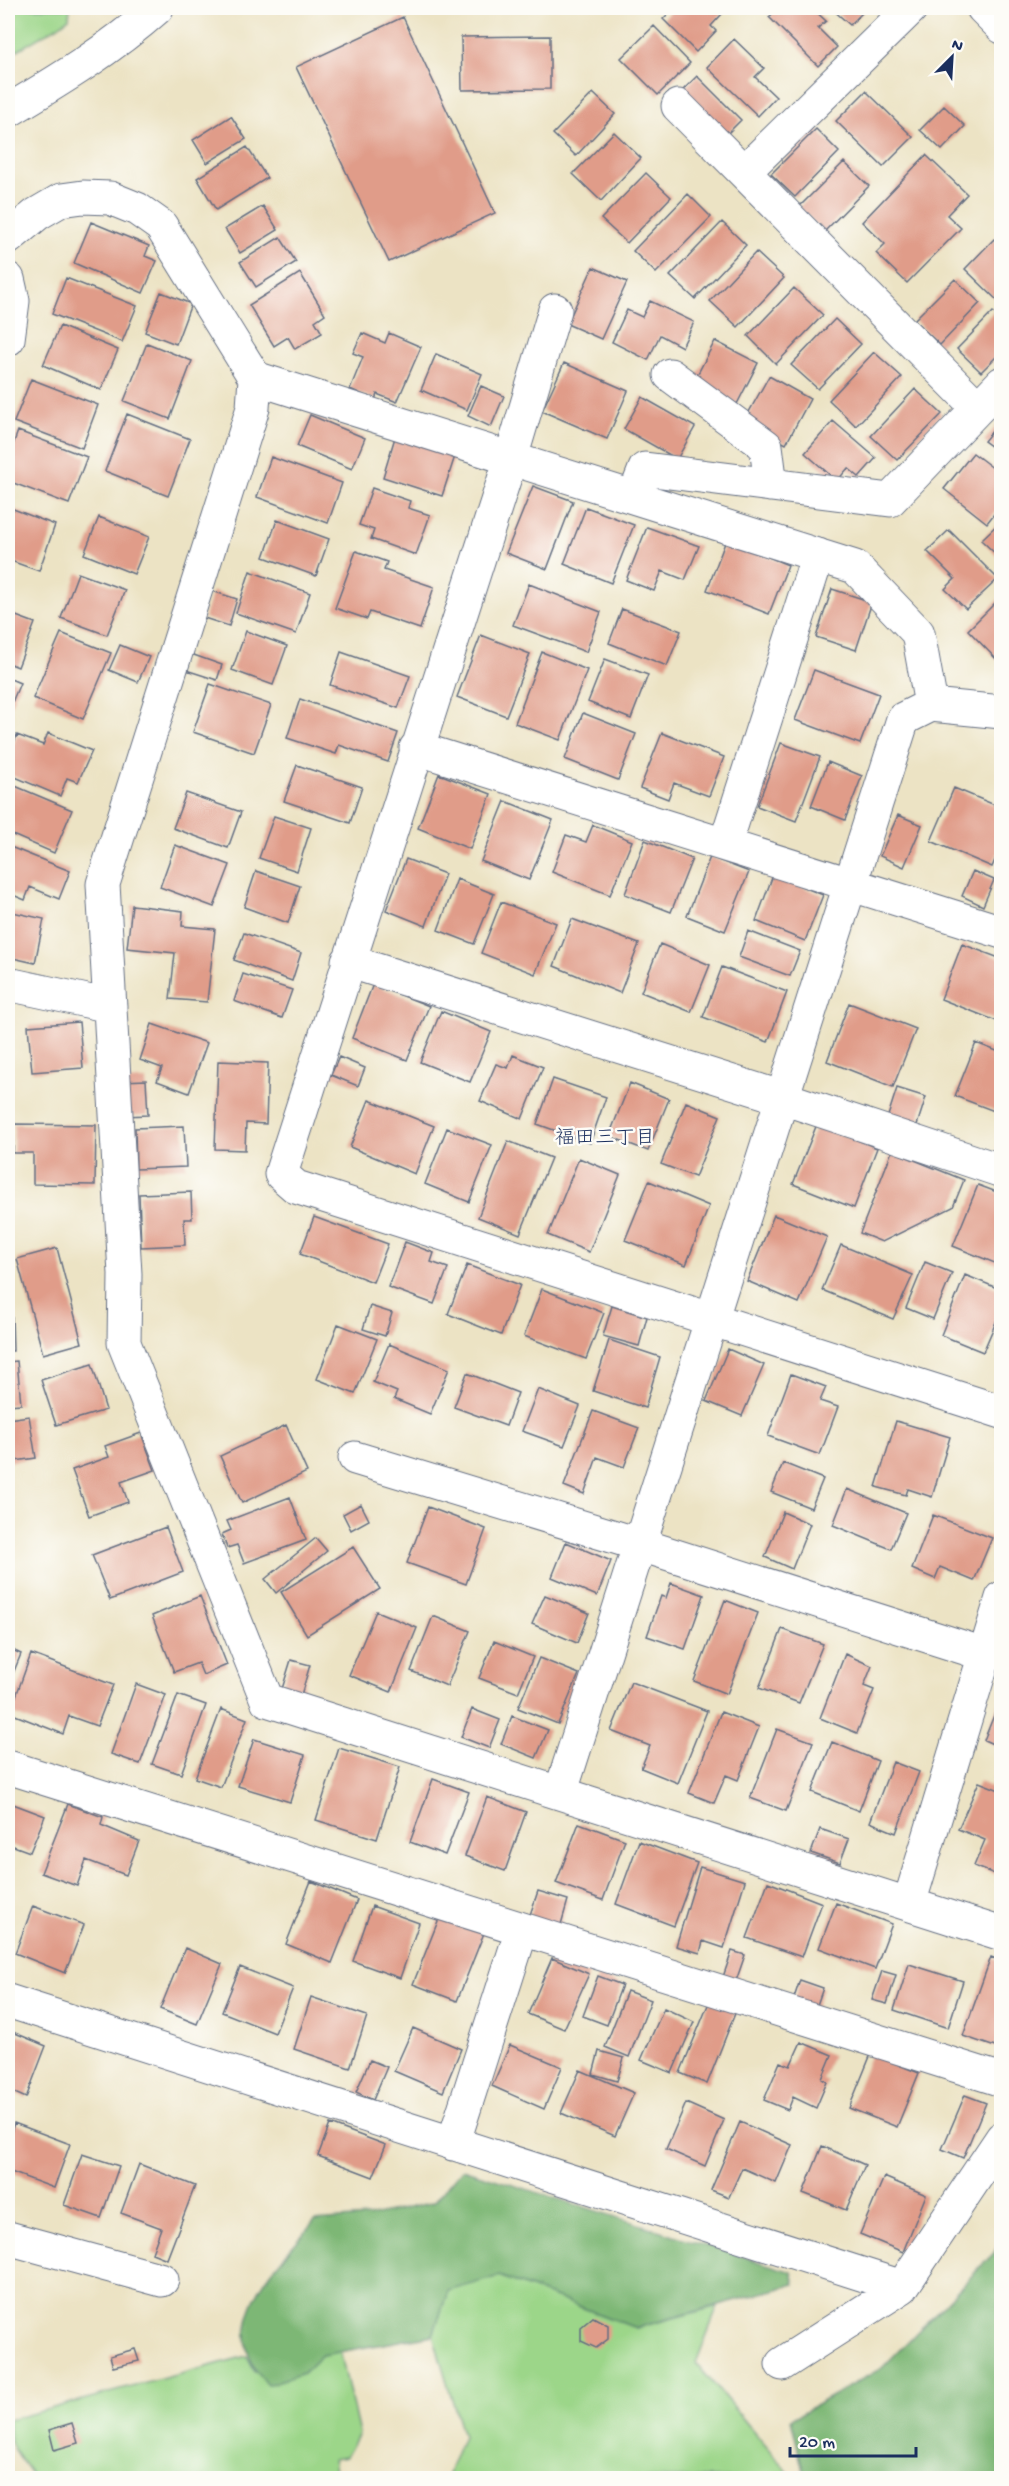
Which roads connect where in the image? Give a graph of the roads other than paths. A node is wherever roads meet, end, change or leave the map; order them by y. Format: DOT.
graph roads {
  1 [pos="157,8"];
  2 [pos="911,8"];
  3 [pos="983,8"];
  4 [pos="1002,27"];
  5 [pos="678,106"];
  6 [pos="8,111"];
  7 [pos="744,172"];
  8 [pos="8,238"];
  9 [pos="8,279"];
  10 [pos="555,310"];
  11 [pos="8,339"];
  12 [pos="670,375"];
  13 [pos="255,378"];
  14 [pos="1002,383"];
  15 [pos="978,408"];
  16 [pos="511,458"];
  17 [pos="771,485"];
  18 [pos="634,497"];
  19 [pos="818,555"];
  20 [pos="931,705"];
  21 [pos="1002,712"];
  22 [pos="416,747"];
  23 [pos="725,845"];
  24 [pos="850,885"];
  25 [pos="1002,932"];
  26 [pos="348,961"];
  27 [pos="8,984"];
  28 [pos="110,1006"];
  29 [pos="780,1097"];
  30 [pos="1002,1172"];
  31 [pos="711,1319"];
  32 [pos="1002,1412"];
  33 [pos="355,1458"];
  34 [pos="638,1544"];
  35 [pos="1002,1598"];
  36 [pos="984,1654"];
  37 [pos="8,1767"];
  38 [pos="561,1791"];
  39 [pos="909,1904"];
  40 [pos="522,1929"];
  41 [pos="1002,1934"];
  42 [pos="8,2001"];
  43 [pos="1002,2080"];
  44 [pos="1002,2138"];
  45 [pos="453,2144"];
  46 [pos="8,2238"];
  47 [pos="162,2280"];
  48 [pos="902,2287"];
  49 [pos="782,2364"];
  1 -- 6 [label="street"];
  2 -- 7 [label="street"];
  3 -- 4 [label="street"];
  5 -- 7 [label="street"];
  7 -- 15 [label="street"];
  8 -- 13 [label="street"];
  9 -- 11 [label="street"];
  10 -- 16 [label="street"];
  12 -- 17 [label="street"];
  13 -- 16 [label="street"];
  13 -- 28 [label="street"];
  14 -- 15 [label="street"];
  15 -- 17 [label="street"];
  16 -- 18 [label="street"];
  16 -- 22 [label="street"];
  17 -- 18 [label="street"];
  18 -- 19 [label="street"];
  19 -- 20 [label="street"];
  19 -- 23 [label="street"];
  20 -- 21 [label="street"];
  20 -- 24 [label="street"];
  22 -- 23 [label="street"];
  22 -- 26 [label="street"];
  23 -- 24 [label="street"];
  24 -- 25 [label="street"];
  24 -- 29 [label="street"];
  26 -- 29 [label="street"];
  26 -- 31 [label="street"];
  27 -- 28 [label="street"];
  28 -- 38 [label="street"];
  29 -- 30 [label="street"];
  29 -- 31 [label="street"];
  31 -- 32 [label="street"];
  31 -- 34 [label="street"];
  33 -- 34 [label="street"];
  34 -- 36 [label="street"];
  34 -- 38 [label="street"];
  35 -- 36 [label="street"];
  36 -- 39 [label="street"];
  37 -- 40 [label="street"];
  38 -- 39 [label="street"];
  39 -- 41 [label="street"];
  40 -- 43 [label="street"];
  40 -- 45 [label="street"];
  42 -- 45 [label="street"];
  44 -- 48 [label="street"];
  45 -- 48 [label="street"];
  46 -- 47 [label="street"];
  48 -- 49 [label="street"];
}
